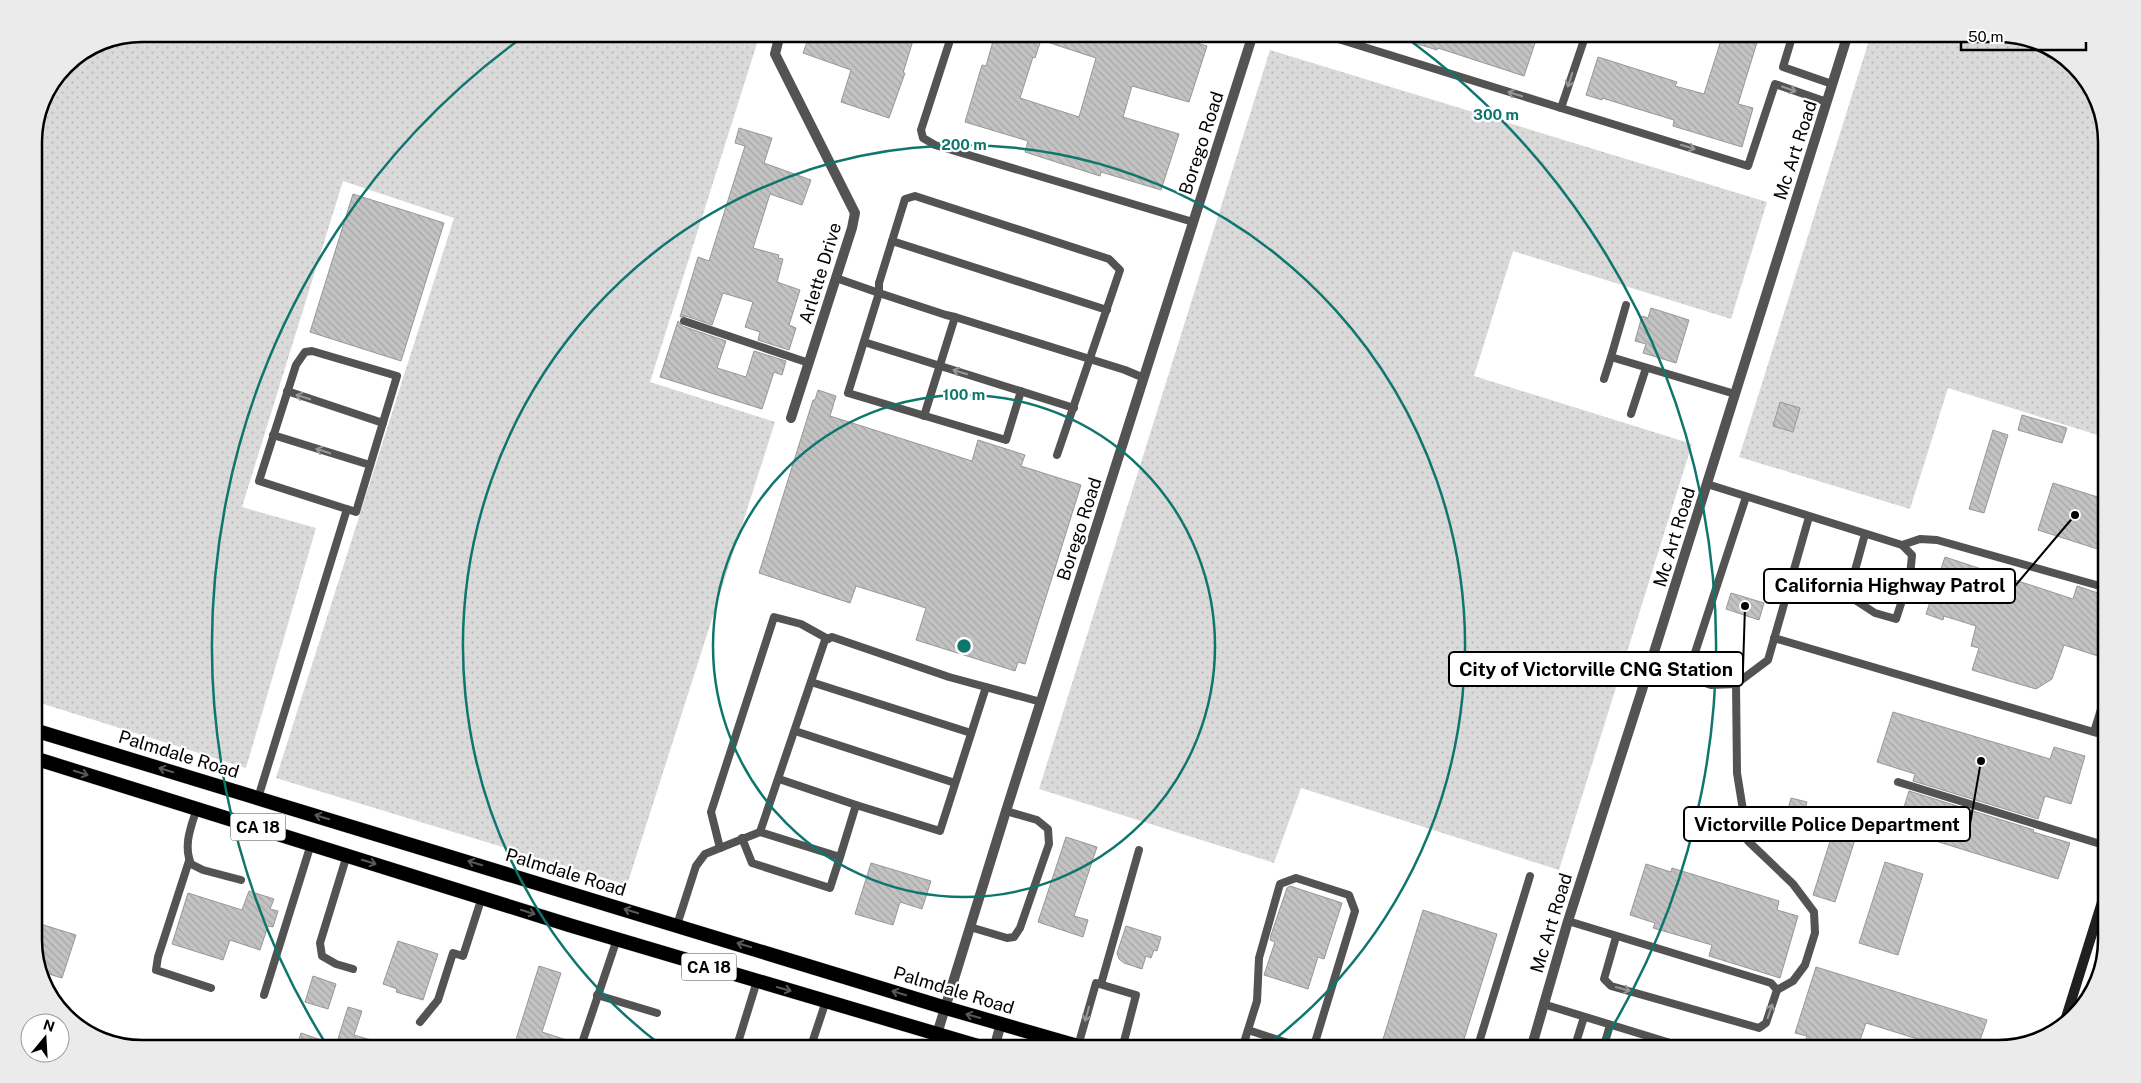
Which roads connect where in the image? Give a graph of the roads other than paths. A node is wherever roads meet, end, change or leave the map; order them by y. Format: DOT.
graph roads {
  1 [pos="1250,42"];
  2 [pos="1349,42"];
  3 [pos="1583,42"];
  4 [pos="1791,42"];
  5 [pos="1845,42"];
  6 [pos="777,43"];
  7 [pos="949,43"];
  8 [pos="1832,84"];
  9 [pos="1827,102"];
  10 [pos="1561,108"];
  11 [pos="1193,222"];
  12 [pos="892,241"];
  13 [pos="836,278"];
  14 [pos="879,293"];
  15 [pos="1626,305"];
  16 [pos="1107,310"];
  17 [pos="956,318"];
  18 [pos="684,321"];
  19 [pos="864,342"];
  20 [pos="1611,357"];
  21 [pos="1090,360"];
  22 [pos="809,362"];
  23 [pos="940,366"];
  24 [pos="1646,368"];
  25 [pos="1144,378"];
  26 [pos="1604,379"];
  27 [pos="1021,391"];
  28 [pos="287,392"];
  29 [pos="1734,394"];
  30 [pos="1074,408"];
  31 [pos="1631,414"];
  32 [pos="924,416"];
  33 [pos="791,418"];
  34 [pos="383,423"];
  35 [pos="274,435"];
  36 [pos="1057,455"];
  37 [pos="370,465"];
  38 [pos="1707,484"];
  39 [pos="1746,497"];
  40 [pos="347,509"];
  41 [pos="1809,517"];
  42 [pos="1865,534"];
  43 [pos="1902,545"];
  44 [pos="2098,585"];
  45 [pos="1774,638"];
  46 [pos="828,639"];
  47 [pos="1650,665"];
  48 [pos="1687,677"];
  49 [pos="811,682"];
  50 [pos="1736,684"];
  51 [pos="986,687"];
  52 [pos="1041,702"];
  53 [pos="2098,719"];
  54 [pos="795,731"];
  55 [pos="2094,732"];
  56 [pos="2098,733"];
  57 [pos="971,734"];
  58 [pos="43,737"];
  59 [pos="43,761"];
  60 [pos="779,779"];
  61 [pos="1898,782"];
  62 [pos="955,783"];
  63 [pos="258,798"];
  64 [pos="856,806"];
  65 [pos="197,808"];
  66 [pos="1006,811"];
  67 [pos="760,832"];
  68 [pos="742,838"];
  69 [pos="2098,843"];
  70 [pos="311,844"];
  71 [pos="720,848"];
  72 [pos="1139,850"];
  73 [pos="347,855"];
  74 [pos="840,857"];
  75 [pos="190,861"];
  76 [pos="1530,876"];
  77 [pos="242,880"];
  78 [pos="482,897"];
  79 [pos="2098,919"];
  80 [pos="1568,921"];
  81 [pos="677,925"];
  82 [pos="970,927"];
  83 [pos="1616,937"];
  84 [pos="616,939"];
  85 [pos="353,969"];
  86 [pos="757,981"];
  87 [pos="1098,983"];
  88 [pos="211,988"];
  89 [pos="1777,990"];
  90 [pos="264,994"];
  91 [pos="597,995"];
  92 [pos="826,1001"];
  93 [pos="1543,1004"];
  94 [pos="946,1008"];
  95 [pos="2068,1012"];
  96 [pos="656,1013"];
  97 [pos="1584,1017"];
  98 [pos="420,1022"];
  99 [pos="1001,1023"];
  100 [pos="1610,1025"];
  101 [pos="1248,1030"];
  102 [pos="938,1034"];
  103 [pos="583,1040"];
  104 [pos="739,1040"];
  105 [pos="813,1040"];
  106 [pos="958,1040"];
  107 [pos="996,1040"];
  108 [pos="1057,1040"];
  109 [pos="1085,1040"];
  110 [pos="1124,1040"];
  111 [pos="1245,1040"];
  112 [pos="1279,1040"];
  113 [pos="1316,1040"];
  114 [pos="1480,1040"];
  115 [pos="1533,1040"];
  116 [pos="1577,1040"];
  117 [pos="1606,1040"];
  118 [pos="1660,1040"];
  1 -- 11 [label="street, Borego Road"];
  10 -- 2 [label="lane, one-way"];
  3 -- 10 [label="lane, one-way"];
  4 -- 8 [label="lane"];
  5 -- 8 [label="street, Mc Art Road"];
  6 -- 13 [label="street, Arlette Drive"];
  7 -- 11 [label="lane"];
  8 -- 9 [label="street, Mc Art Road"];
  10 -- 9 [label="lane, one-way"];
  9 -- 29 [label="street, Mc Art Road"];
  11 -- 25 [label="street, Borego Road"];
  12 -- 14 [label="lane"];
  12 -- 16 [label="lane"];
  12 -- 16 [label="lane"];
  13 -- 14 [label="lane"];
  13 -- 22 [label="street, Arlette Drive"];
  14 -- 17 [label="lane"];
  14 -- 19 [label="lane"];
  15 -- 20 [label="lane"];
  16 -- 21 [label="lane"];
  17 -- 21 [label="lane"];
  17 -- 23 [label="lane"];
  18 -- 22 [label="lane"];
  19 -- 23 [label="lane"];
  19 -- 32 [label="lane"];
  20 -- 24 [label="lane"];
  20 -- 26 [label="lane"];
  21 -- 25 [label="lane"];
  21 -- 30 [label="lane"];
  22 -- 33 [label="street, Arlette Drive"];
  27 -- 23 [label="lane, one-way"];
  23 -- 32 [label="lane"];
  24 -- 29 [label="lane"];
  24 -- 31 [label="lane"];
  25 -- 52 [label="street, Borego Road"];
  27 -- 30 [label="lane"];
  27 -- 32 [label="lane"];
  34 -- 28 [label="lane, one-way"];
  28 -- 34 [label="lane"];
  28 -- 35 [label="lane"];
  29 -- 38 [label="street, Mc Art Road"];
  30 -- 36 [label="lane"];
  34 -- 37 [label="lane"];
  37 -- 35 [label="lane, one-way"];
  35 -- 40 [label="lane"];
  37 -- 40 [label="lane"];
  38 -- 39 [label="lane"];
  38 -- 47 [label="street, Mc Art Road"];
  39 -- 41 [label="lane"];
  39 -- 48 [label="lane"];
  40 -- 63 [label="lane"];
  41 -- 42 [label="lane"];
  41 -- 45 [label="lane"];
  42 -- 43 [label="lane"];
  42 -- 43 [label="lane"];
  43 -- 44 [label="lane"];
  45 -- 50 [label="lane"];
  45 -- 55 [label="lane"];
  46 -- 49 [label="lane"];
  46 -- 51 [label="lane"];
  46 -- 71 [label="lane"];
  47 -- 48 [label="lane"];
  47 -- 80 [label="street, Mc Art Road"];
  48 -- 50 [label="lane"];
  49 -- 54 [label="lane"];
  49 -- 57 [label="lane"];
  50 -- 89 [label="lane"];
  51 -- 52 [label="lane"];
  51 -- 57 [label="lane"];
  52 -- 66 [label="street, Borego Road"];
  53 -- 55 [label="lane"];
  54 -- 60 [label="lane"];
  54 -- 62 [label="lane"];
  55 -- 56 [label="lane"];
  57 -- 62 [label="lane"];
  63 -- 58 [label="highway, Palmdale Road / CA 18, one-way"];
  59 -- 65 [label="highway, CA 18, one-way"];
  60 -- 64 [label="lane"];
  60 -- 67 [label="lane"];
  61 -- 69 [label="lane"];
  62 -- 64 [label="lane"];
  81 -- 63 [label="highway, Palmdale Road / CA 18, one-way"];
  64 -- 74 [label="lane"];
  65 -- 70 [label="highway, CA 18"];
  65 -- 75 [label="lane"];
  66 -- 82 [label="street, Borego Road"];
  66 -- 82 [label="lane"];
  67 -- 68 [label="lane"];
  67 -- 74 [label="lane"];
  68 -- 71 [label="lane"];
  68 -- 74 [label="lane"];
  70 -- 73 [label="highway, CA 18"];
  70 -- 90 [label="lane"];
  71 -- 81 [label="lane"];
  72 -- 87 [label="lane"];
  73 -- 78 [label="highway, CA 18, one-way"];
  73 -- 85 [label="lane"];
  75 -- 77 [label="lane"];
  75 -- 88 [label="lane"];
  76 -- 114 [label="lane"];
  78 -- 84 [label="highway, CA 18, one-way"];
  78 -- 98 [label="lane"];
  79 -- 95 [label="main road"];
  80 -- 83 [label="lane"];
  80 -- 93 [label="street, Mc Art Road"];
  94 -- 81 [label="highway, Palmdale Road / CA 18, one-way"];
  82 -- 94 [label="street, Borego Road"];
  83 -- 89 [label="lane"];
  83 -- 89 [label="lane, one-way"];
  84 -- 86 [label="highway, CA 18"];
  84 -- 91 [label="lane"];
  86 -- 92 [label="highway, CA 18, one-way"];
  86 -- 104 [label="lane"];
  87 -- 109 [label="lane, one-way"];
  87 -- 110 [label="lane"];
  91 -- 96 [label="lane"];
  91 -- 103 [label="lane"];
  92 -- 102 [label="highway, CA 18"];
  92 -- 105 [label="lane"];
  93 -- 97 [label="lane"];
  93 -- 115 [label="street, Mc Art Road"];
  99 -- 94 [label="highway, Palmdale Road / CA 18, one-way"];
  94 -- 102 [label="street, Borego Road"];
  97 -- 100 [label="lane"];
  97 -- 116 [label="lane"];
  99 -- 107 [label="street"];
  99 -- 108 [label="highway, Palmdale Road / CA 18"];
  100 -- 117 [label="lane"];
  100 -- 118 [label="lane"];
  101 -- 111 [label="lane"];
  101 -- 112 [label="lane"];
  101 -- 113 [label="lane"];
  102 -- 106 [label="highway, CA 18"];
}
